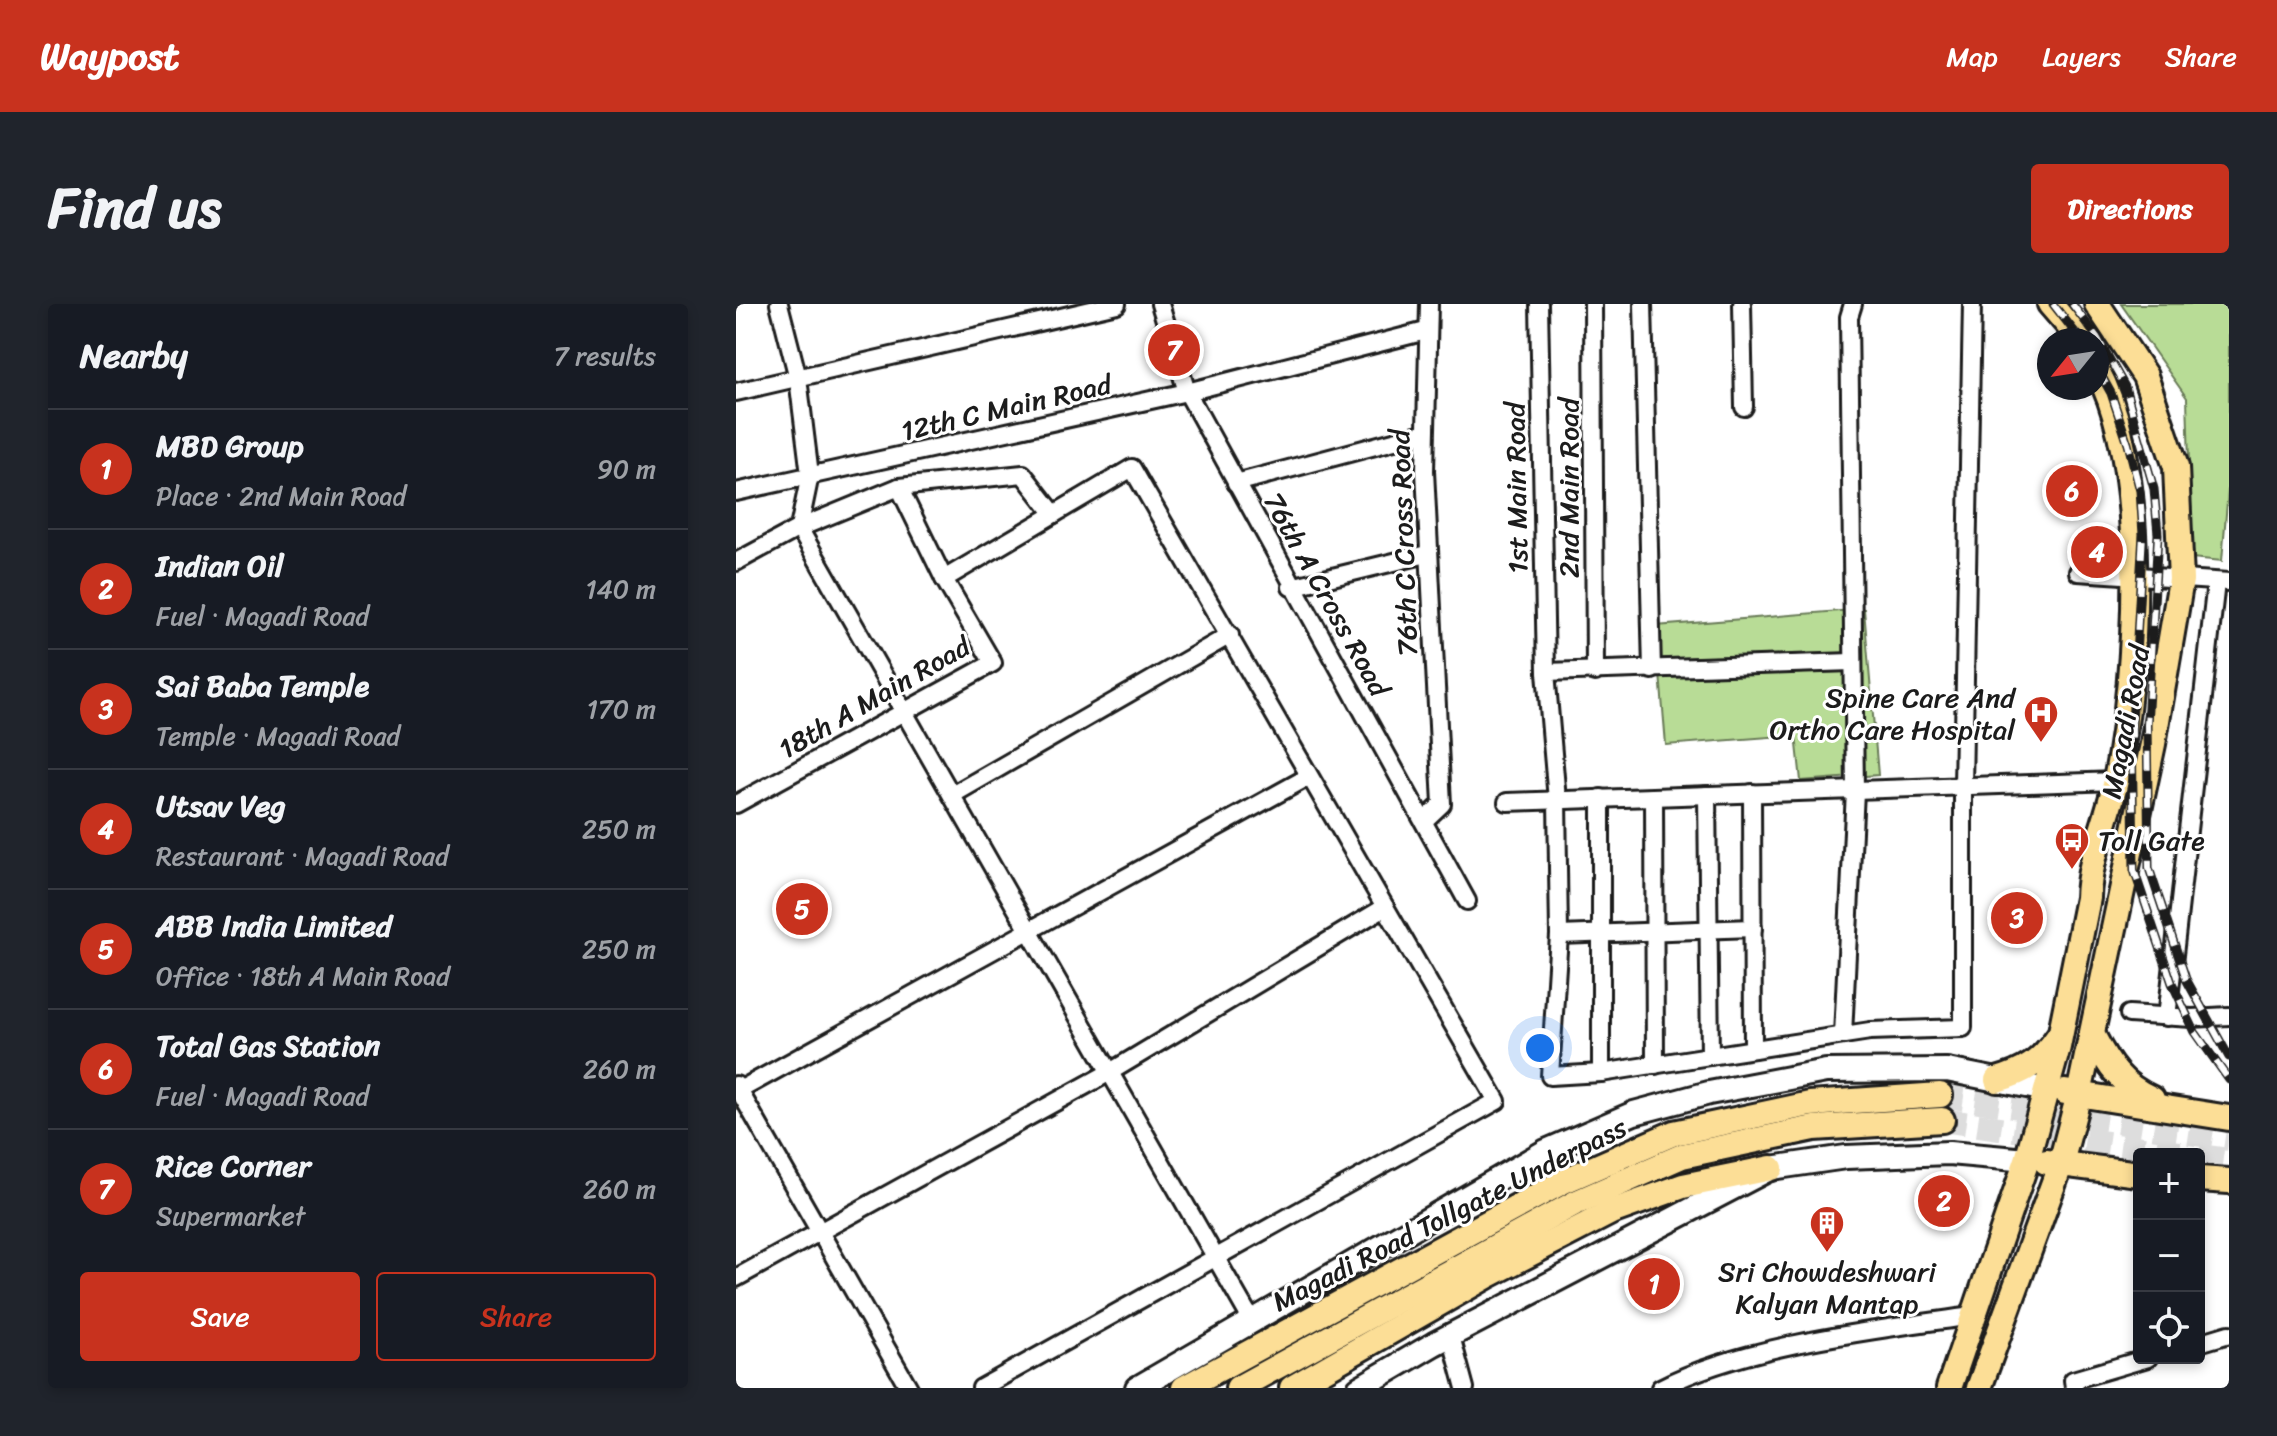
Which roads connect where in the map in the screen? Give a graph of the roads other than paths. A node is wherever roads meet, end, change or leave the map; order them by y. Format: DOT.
graph roads {
  1 [pos="779,304"];
  2 [pos="1117,304"];
  3 [pos="1160,304"];
  4 [pos="1429,304"];
  5 [pos="1539,304"];
  6 [pos="1593,304"];
  7 [pos="1643,304"];
  8 [pos="1742,304"];
  9 [pos="1853,304"];
  10 [pos="1972,304"];
  11 [pos="2050,304"];
  12 [pos="2097,304"];
  13 [pos="2071,328"];
  14 [pos="1426,331"];
  15 [pos="798,378"];
  16 [pos="736,392"];
  17 [pos="1187,392"];
  18 [pos="2109,394"];
  19 [pos="1744,407"];
  20 [pos="1424,433"];
  21 [pos="810,475"];
  22 [pos="1236,483"];
  23 [pos="899,487"];
  24 [pos="736,492"];
  25 [pos="1054,514"];
  26 [pos="799,528"];
  27 [pos="1427,554"];
  28 [pos="736,562"];
  29 [pos="2078,572"];
  30 [pos="2133,576"];
  31 [pos="944,579"];
  32 [pos="2181,580"];
  33 [pos="2223,582"];
  34 [pos="1291,587"];
  35 [pos="1230,635"];
  36 [pos="1852,662"];
  37 [pos="1652,670"];
  38 [pos="1546,672"];
  39 [pos="1595,672"];
  40 [pos="905,712"];
  41 [pos="1308,777"];
  42 [pos="2116,781"];
  43 [pos="1963,786"];
  44 [pos="1854,790"];
  45 [pos="1752,793"];
  46 [pos="952,795"];
  47 [pos="1707,795"];
  48 [pos="1654,797"];
  49 [pos="1601,798"];
  50 [pos="1557,800"];
  51 [pos="1507,802"];
  52 [pos="736,804"];
  53 [pos="1424,821"];
  54 [pos="1467,901"];
  55 [pos="1385,907"];
  56 [pos="1753,928"];
  57 [pos="1709,929"];
  58 [pos="1030,931"];
  59 [pos="1654,932"];
  60 [pos="1601,934"];
  61 [pos="1559,935"];
  62 [pos="2129,1014"];
  63 [pos="2229,1016"];
  64 [pos="2167,1017"];
  65 [pos="2060,1033"];
  66 [pos="1843,1035"];
  67 [pos="2093,1036"];
  68 [pos="1753,1049"];
  69 [pos="1710,1056"];
  70 [pos="1655,1065"];
  71 [pos="1110,1072"];
  72 [pos="1601,1073"];
  73 [pos="1997,1080"];
  74 [pos="737,1089"];
  75 [pos="2047,1090"];
  76 [pos="2079,1094"];
  77 [pos="1940,1095"];
  78 [pos="2173,1109"];
  79 [pos="2229,1118"];
  80 [pos="1942,1120"];
  81 [pos="2027,1160"];
  82 [pos="2061,1163"];
  83 [pos="1771,1168"];
  84 [pos="2133,1173"];
  85 [pos="2205,1179"];
  86 [pos="2229,1181"];
  87 [pos="820,1231"];
  88 [pos="1214,1255"];
  89 [pos="736,1278"];
  90 [pos="1972,1316"];
  91 [pos="1253,1323"];
  92 [pos="2229,1334"];
  93 [pos="1451,1336"];
  94 [pos="2205,1341"];
  95 [pos="2133,1362"];
  96 [pos="1984,1387"];
  97 [pos="909,1388"];
  98 [pos="981,1388"];
  99 [pos="1137,1388"];
  100 [pos="1184,1388"];
  101 [pos="1238,1388"];
  102 [pos="1292,1388"];
  103 [pos="1359,1388"];
  104 [pos="1465,1388"];
  105 [pos="1660,1388"];
  106 [pos="1949,1388"];
  107 [pos="2074,1388"];
  1 -- 15 [label="street"];
  2 -- 15 [label="street"];
  3 -- 17 [label="street, 76th A Cross Road"];
  4 -- 14 [label="street, 76th C Cross Road"];
  5 -- 38 [label="street, 1st Main Road"];
  6 -- 39 [label="street, 2nd Main Road"];
  7 -- 37 [label="street"];
  8 -- 19 [label="street"];
  9 -- 36 [label="street"];
  10 -- 43 [label="street"];
  11 -- 13 [label="main road"];
  12 -- 32 [label="main road, Magadi Road"];
  14 -- 17 [label="street, 12th C Main Road"];
  14 -- 20 [label="street, 76th C Cross Road"];
  15 -- 16 [label="street"];
  15 -- 21 [label="street"];
  17 -- 21 [label="street, 12th C Main Road"];
  17 -- 22 [label="street, 76th A Cross Road"];
  18 -- 30 [label="main road, Magadi Road"];
  20 -- 22 [label="street"];
  20 -- 27 [label="street, 76th C Cross Road"];
  21 -- 24 [label="street, 12th C Main Road"];
  21 -- 26 [label="street"];
  22 -- 34 [label="street, 76th A Cross Road"];
  23 -- 25 [label="street"];
  23 -- 26 [label="street"];
  23 -- 31 [label="street, 18th A Main Road"];
  25 -- 31 [label="street"];
  25 -- 35 [label="street"];
  26 -- 28 [label="street"];
  26 -- 40 [label="street"];
  27 -- 34 [label="street"];
  27 -- 53 [label="street, 76th C Cross Road"];
  29 -- 30 [label="street"];
  30 -- 32 [label="street"];
  30 -- 42 [label="main road, Magadi Road"];
  31 -- 40 [label="street, 18th A Main Road"];
  32 -- 33 [label="street"];
  32 -- 67 [label="main road, Magadi Road"];
  33 -- 64 [label="street"];
  34 -- 53 [label="street, 76th A Cross Road"];
  35 -- 41 [label="street"];
  35 -- 46 [label="street"];
  36 -- 37 [label="street"];
  36 -- 44 [label="street"];
  37 -- 39 [label="street"];
  38 -- 39 [label="street"];
  38 -- 50 [label="street, 1st Main Road"];
  40 -- 46 [label="street"];
  40 -- 52 [label="street, 18th A Main Road"];
  41 -- 55 [label="street"];
  41 -- 58 [label="street"];
  42 -- 43 [label="street"];
  42 -- 65 [label="main road, Magadi Road"];
  43 -- 44 [label="street"];
  43 -- 66 [label="street"];
  44 -- 45 [label="street"];
  44 -- 66 [label="street"];
  45 -- 47 [label="street"];
  45 -- 56 [label="street"];
  46 -- 58 [label="street"];
  47 -- 48 [label="street"];
  47 -- 57 [label="street"];
  48 -- 49 [label="street"];
  48 -- 59 [label="street"];
  49 -- 50 [label="street"];
  49 -- 60 [label="street"];
  50 -- 51 [label="street"];
  50 -- 61 [label="street, 1st Main Road"];
  53 -- 54 [label="street, 76th A Cross Road"];
  55 -- 71 [label="street"];
  55 -- 88 [label="street"];
  56 -- 57 [label="street"];
  56 -- 68 [label="street"];
  57 -- 59 [label="street"];
  57 -- 69 [label="street"];
  58 -- 71 [label="street"];
  58 -- 74 [label="street"];
  59 -- 60 [label="street"];
  59 -- 70 [label="street"];
  60 -- 61 [label="street"];
  60 -- 72 [label="street"];
  61 -- 72 [label="street, 1st Main Road"];
  62 -- 64 [label="street"];
  63 -- 64 [label="street"];
  65 -- 73 [label="main road"];
  65 -- 75 [label="main road, Magadi Road"];
  66 -- 68 [label="street"];
  67 -- 76 [label="main road, Magadi Road"];
  67 -- 78 [label="main road"];
  68 -- 69 [label="street"];
  69 -- 70 [label="street"];
  70 -- 72 [label="street"];
  71 -- 87 [label="street"];
  71 -- 88 [label="street"];
  73 -- 75 [label="street"];
  73 -- 91 [label="street"];
  74 -- 87 [label="street"];
  75 -- 76 [label="main road"];
  75 -- 81 [label="main road, Magadi Road"];
  76 -- 78 [label="main road"];
  76 -- 82 [label="main road, Magadi Road"];
  77 -- 100 [label="main road, Magadi Road Tollgate Underpass"];
  78 -- 79 [label="main road"];
  80 -- 101 [label="main road, Magadi Road Tollgate Underpass"];
  81 -- 82 [label="main road"];
  81 -- 83 [label="street"];
  81 -- 90 [label="main road, Magadi Road"];
  82 -- 84 [label="main road"];
  82 -- 96 [label="main road, Magadi Road"];
  83 -- 93 [label="street"];
  83 -- 102 [label="main road"];
  85 -- 86 [label="main road"];
  87 -- 89 [label="street"];
  87 -- 97 [label="street"];
  88 -- 91 [label="street"];
  88 -- 98 [label="street"];
  90 -- 105 [label="street"];
  90 -- 106 [label="main road, Magadi Road"];
  91 -- 99 [label="street"];
  92 -- 94 [label="street"];
  93 -- 103 [label="street"];
  93 -- 104 [label="street"];
  95 -- 107 [label="street"];
}
